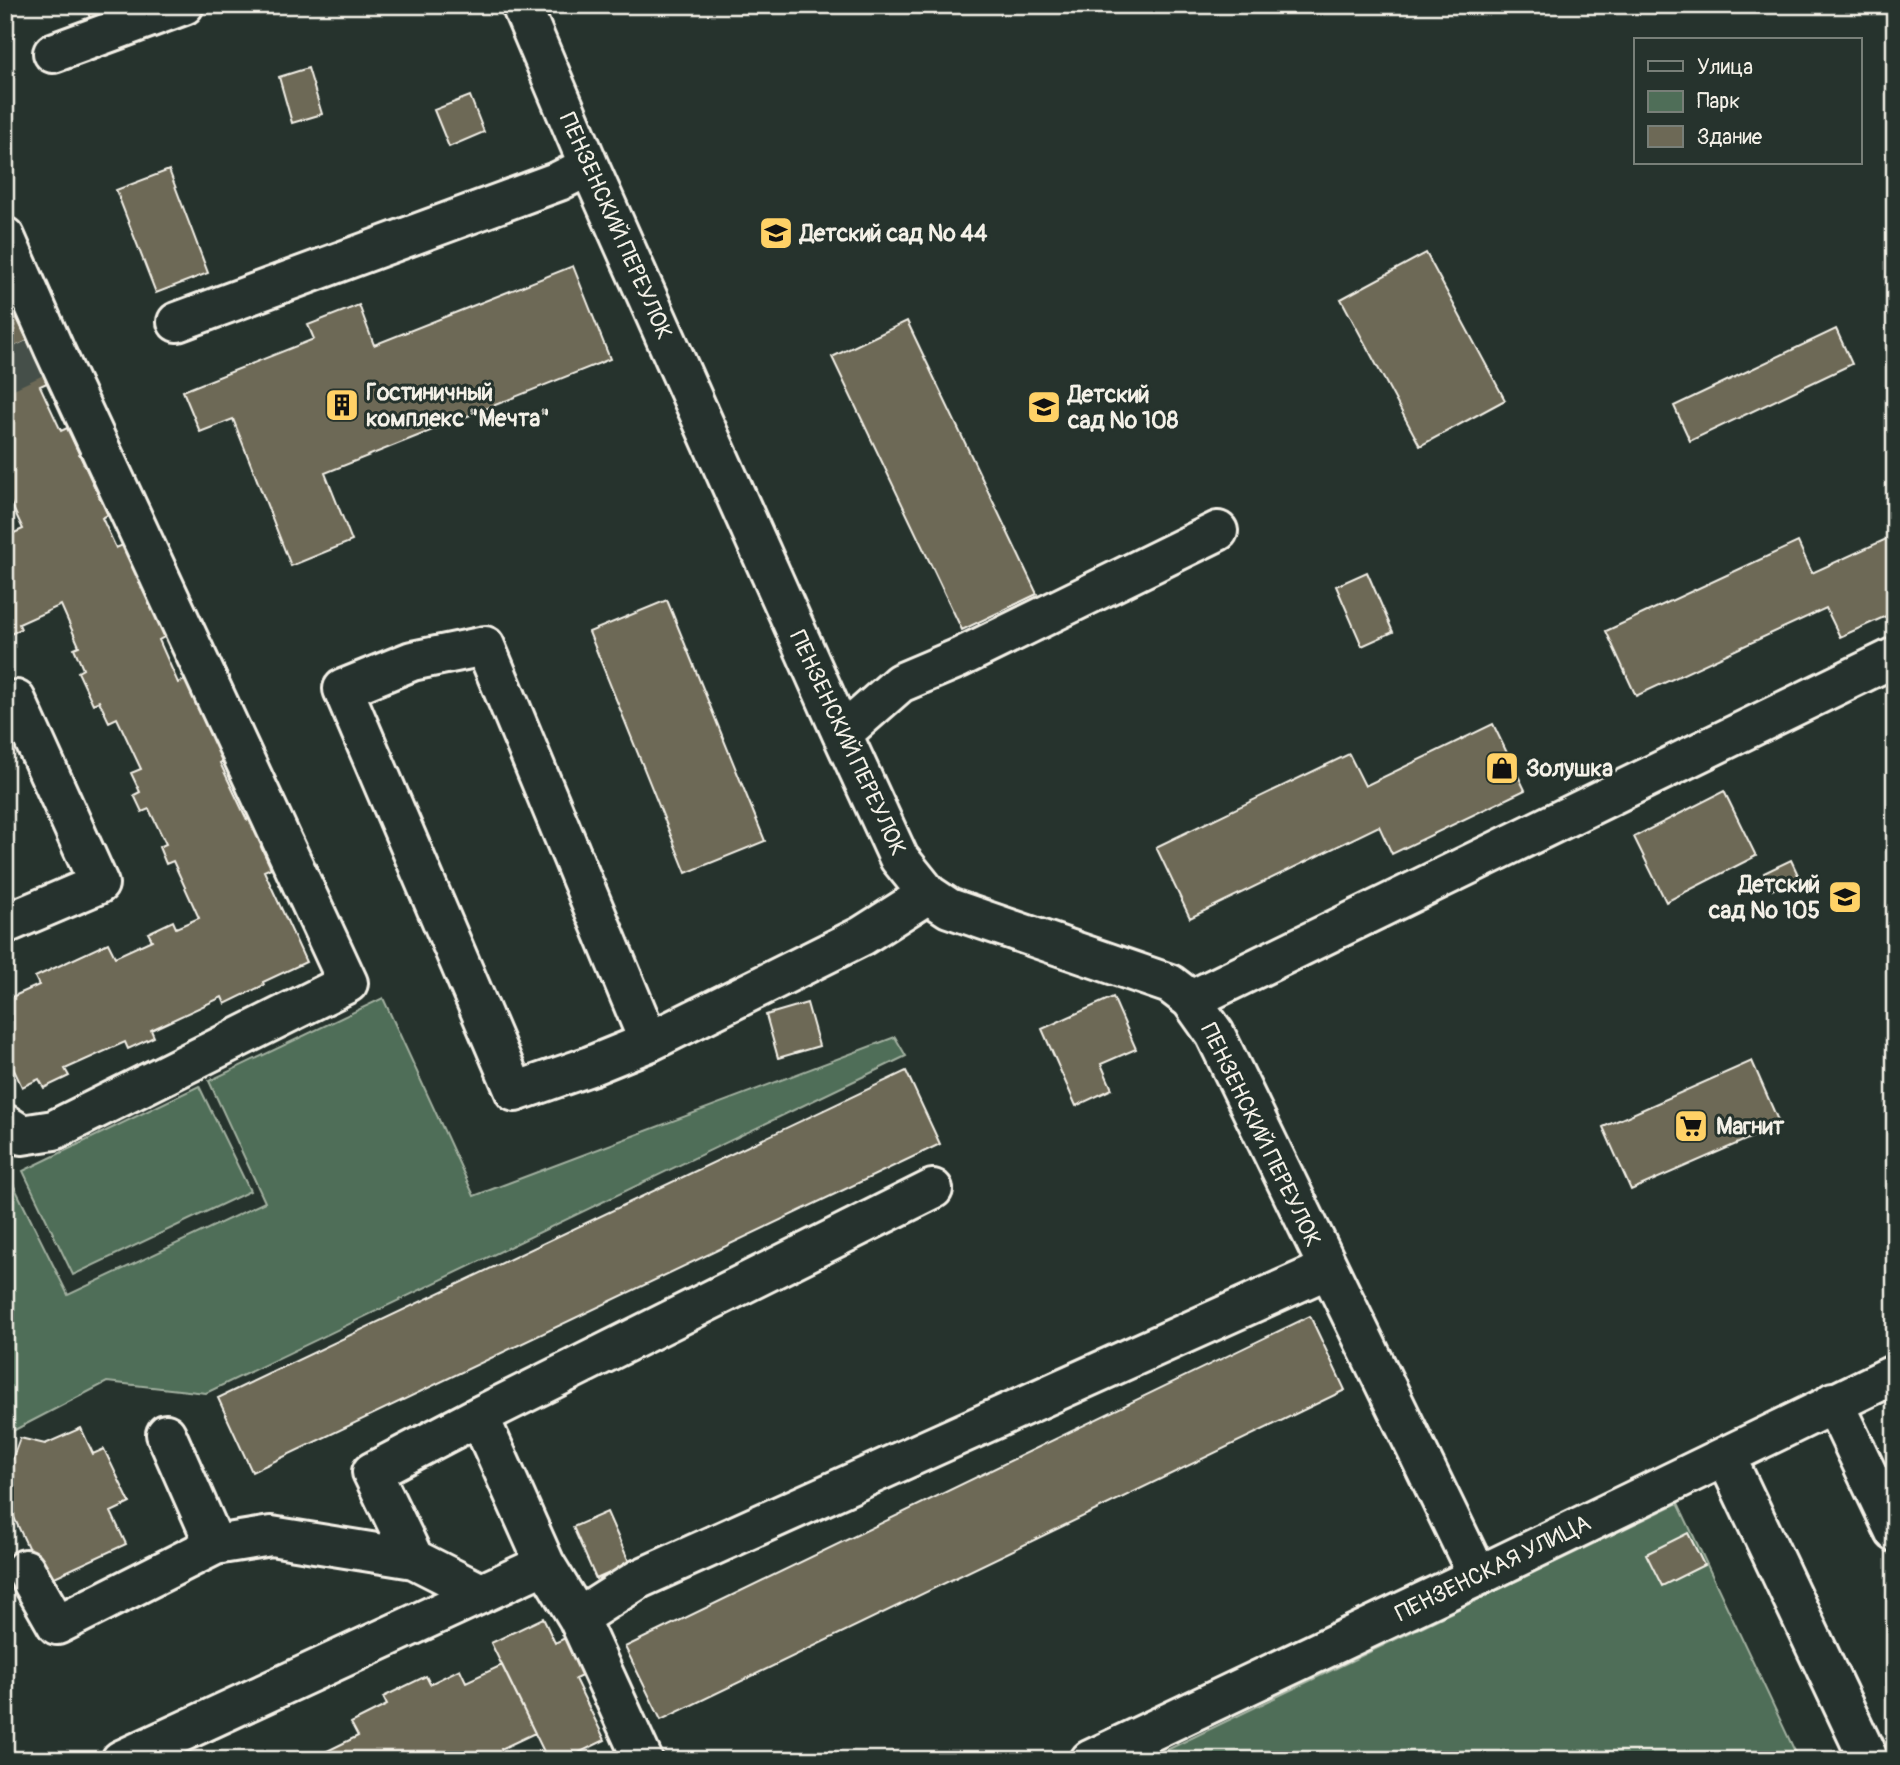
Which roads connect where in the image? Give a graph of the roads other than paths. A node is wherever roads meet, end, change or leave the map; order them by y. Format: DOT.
graph roads {
  1 [pos="184,5"];
  2 [pos="521,5"];
  3 [pos="53,53"];
  4 [pos="589,166"];
  5 [pos="5,237"];
  6 [pos="177,322"];
  7 [pos="1218,531"];
  8 [pos="1895,657"];
  9 [pos="5,705"];
  10 [pos="842,734"];
  11 [pos="928,894"];
  12 [pos="5,924"];
  13 [pos="1191,1000"];
  14 [pos="649,1042"];
  15 [pos="5,1124"];
  16 [pos="933,1189"];
  17 [pos="1328,1269"];
  18 [pos="1895,1374"];
  19 [pos="1833,1402"];
  20 [pos="479,1416"];
  21 [pos="166,1434"];
  22 [pos="1726,1457"];
  23 [pos="1895,1532"];
  24 [pos="215,1545"];
  25 [pos="414,1559"];
  26 [pos="545,1564"];
  27 [pos="25,1569"];
  28 [pos="1478,1576"];
  29 [pos="481,1593"];
  30 [pos="578,1618"];
  31 [pos="121,1760"];
  32 [pos="643,1760"];
  33 [pos="1090,1760"];
  34 [pos="1869,1760"];
  1 -- 3 [label="street"];
  2 -- 4 [label="street, ПЕНЗЕНСКИЙ ПЕРЕУЛОК"];
  4 -- 6 [label="street"];
  4 -- 10 [label="street, ПЕНЗЕНСКИЙ ПЕРЕУЛОК"];
  5 -- 15 [label="street"];
  7 -- 10 [label="street"];
  8 -- 13 [label="street"];
  9 -- 12 [label="street"];
  10 -- 11 [label="street, ПЕНЗЕНСКИЙ ПЕРЕУЛОК"];
  11 -- 13 [label="street, ПЕНЗЕНСКИЙ ПЕРЕУЛОК"];
  11 -- 14 [label="street"];
  13 -- 17 [label="street, ПЕНЗЕНСКИЙ ПЕРЕУЛОК"];
  14 -- 14 [label="street"];
  16 -- 20 [label="street"];
  17 -- 28 [label="street, ПЕНЗЕНСКИЙ ПЕРЕУЛОК"];
  17 -- 30 [label="street"];
  18 -- 19 [label="street, ПЕНЗЕНСКАЯ УЛИЦА"];
  19 -- 22 [label="street, ПЕНЗЕНСКАЯ УЛИЦА"];
  19 -- 23 [label="street"];
  20 -- 25 [label="street"];
  20 -- 26 [label="street"];
  21 -- 24 [label="street"];
  22 -- 28 [label="street, ПЕНЗЕНСКАЯ УЛИЦА"];
  22 -- 34 [label="street"];
  24 -- 25 [label="street"];
  24 -- 27 [label="street"];
  25 -- 29 [label="street"];
  26 -- 29 [label="street"];
  26 -- 30 [label="street"];
  28 -- 33 [label="street, ПЕНЗЕНСКАЯ УЛИЦА"];
  29 -- 31 [label="street"];
  30 -- 32 [label="street"];
}
